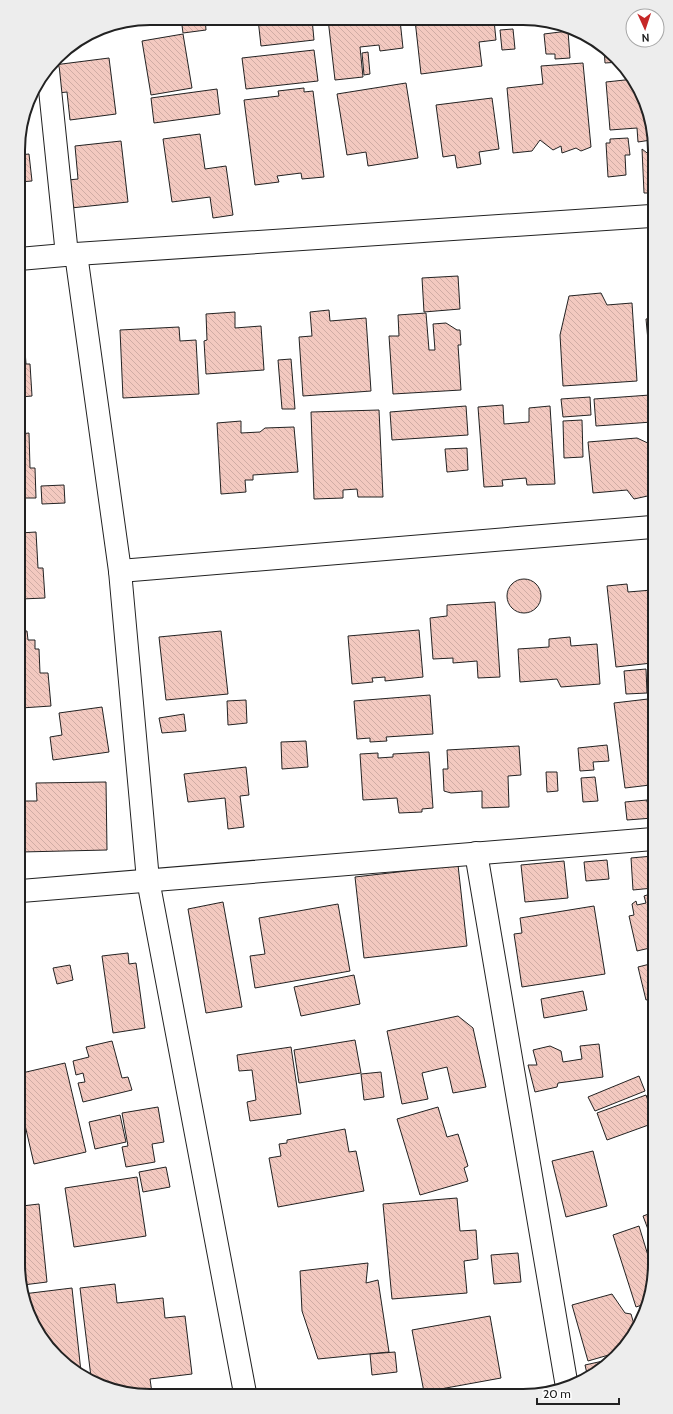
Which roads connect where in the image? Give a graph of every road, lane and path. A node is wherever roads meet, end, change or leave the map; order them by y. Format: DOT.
graph roads {
  1 [pos="49,77"];
  2 [pos="648,216"];
  3 [pos="72,254"];
  4 [pos="25,259"];
  5 [pos="648,527"];
  6 [pos="120,571"];
  7 [pos="648,839"];
  8 [pos="476,853"];
  9 [pos="148,880"];
  10 [pos="25,891"];
  11 [pos="566,1382"];
  12 [pos="244,1389"];
  1 -- 3 [label="street"];
  2 -- 3 [label="street"];
  3 -- 4 [label="street"];
  3 -- 6 [label="street"];
  5 -- 6 [label="street"];
  6 -- 9 [label="street"];
  7 -- 8 [label="street"];
  8 -- 9 [label="street"];
  8 -- 11 [label="street"];
  9 -- 10 [label="street"];
  9 -- 12 [label="street"];
}
